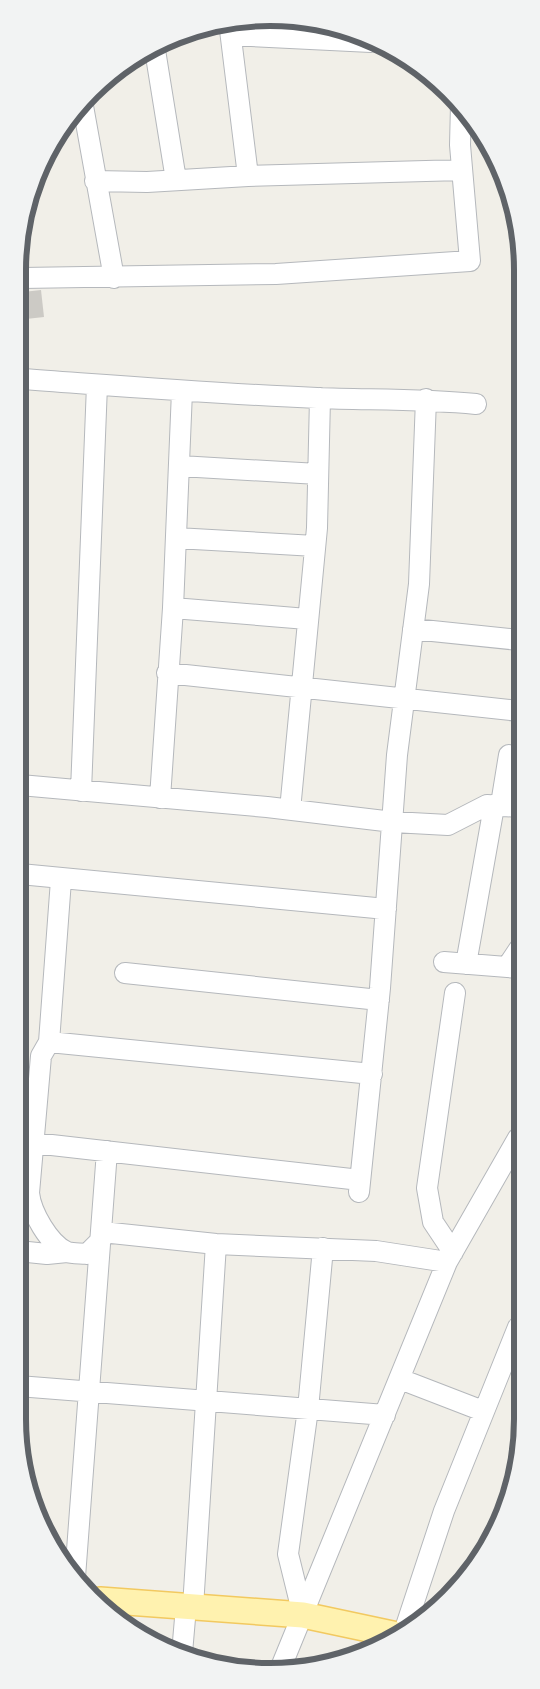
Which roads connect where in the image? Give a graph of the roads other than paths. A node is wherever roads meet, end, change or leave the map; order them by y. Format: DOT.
graph roads {
  1 [pos="230,29"];
  2 [pos="235,29"];
  3 [pos="350,40"];
  4 [pos="156,55"];
  5 [pos="84,113"];
  6 [pos="461,120"];
  7 [pos="462,170"];
  8 [pos="248,176"];
  9 [pos="176,180"];
  10 [pos="95,181"];
  11 [pos="26,278"];
  12 [pos="114,278"];
  13 [pos="26,379"];
  14 [pos="97,385"];
  15 [pos="182,391"];
  16 [pos="320,398"];
  17 [pos="426,399"];
  18 [pos="476,404"];
  19 [pos="180,466"];
  20 [pos="318,474"];
  21 [pos="176,538"];
  22 [pos="315,546"];
  23 [pos="173,608"];
  24 [pos="306,619"];
  25 [pos="414,629"];
  26 [pos="514,639"];
  27 [pos="167,673"];
  28 [pos="300,688"];
  29 [pos="405,699"];
  30 [pos="514,710"];
  31 [pos="509,755"];
  32 [pos="26,786"];
  33 [pos="82,791"];
  34 [pos="160,798"];
  35 [pos="498,805"];
  36 [pos="514,807"];
  37 [pos="290,810"];
  38 [pos="393,822"];
  39 [pos="26,875"];
  40 [pos="61,880"];
  41 [pos="386,909"];
  42 [pos="444,962"];
  43 [pos="466,964"];
  44 [pos="513,967"];
  45 [pos="125,972"];
  46 [pos="455,993"];
  47 [pos="378,1000"];
  48 [pos="49,1042"];
  49 [pos="372,1074"];
  50 [pos="34,1143"];
  51 [pos="514,1145"];
  52 [pos="107,1151"];
  53 [pos="26,1183"];
  54 [pos="26,1196"];
  55 [pos="102,1236"];
  56 [pos="216,1244"];
  57 [pos="323,1248"];
  58 [pos="26,1252"];
  59 [pos="67,1252"];
  60 [pos="450,1257"];
  61 [pos="514,1337"];
  62 [pos="400,1379"];
  63 [pos="26,1387"];
  64 [pos="88,1391"];
  65 [pos="204,1400"];
  66 [pos="308,1409"];
  67 [pos="483,1411"];
  68 [pos="385,1415"];
  69 [pos="76,1565"];
  70 [pos="108,1601"];
  71 [pos="189,1607"];
  72 [pos="303,1615"];
  73 [pos="408,1620"];
  74 [pos="387,1633"];
  75 [pos="183,1646"];
  76 [pos="283,1662"];
  1 -- 8 [label="street"];
  2 -- 3 [label="street"];
  4 -- 9 [label="street"];
  5 -- 10 [label="street"];
  6 -- 7 [label="street"];
  7 -- 8 [label="street"];
  7 -- 12 [label="street"];
  8 -- 9 [label="street"];
  9 -- 10 [label="street"];
  10 -- 12 [label="street"];
  11 -- 12 [label="street"];
  13 -- 14 [label="street"];
  14 -- 15 [label="street"];
  14 -- 33 [label="street"];
  15 -- 16 [label="street"];
  15 -- 19 [label="street"];
  16 -- 17 [label="street"];
  16 -- 20 [label="street"];
  17 -- 18 [label="street"];
  17 -- 25 [label="street"];
  19 -- 20 [label="street"];
  19 -- 21 [label="street"];
  20 -- 22 [label="street"];
  21 -- 22 [label="street"];
  21 -- 23 [label="street"];
  22 -- 24 [label="street"];
  23 -- 24 [label="street"];
  23 -- 27 [label="street"];
  24 -- 28 [label="street"];
  25 -- 26 [label="street"];
  25 -- 29 [label="street"];
  27 -- 28 [label="street"];
  27 -- 34 [label="street"];
  28 -- 29 [label="street"];
  28 -- 37 [label="street"];
  29 -- 30 [label="street"];
  29 -- 38 [label="street"];
  31 -- 35 [label="street"];
  32 -- 33 [label="street"];
  33 -- 34 [label="street"];
  34 -- 37 [label="street"];
  35 -- 36 [label="street"];
  35 -- 38 [label="street"];
  35 -- 43 [label="street"];
  37 -- 38 [label="street"];
  38 -- 41 [label="street"];
  39 -- 40 [label="street"];
  40 -- 41 [label="street"];
  40 -- 48 [label="street"];
  41 -- 47 [label="street"];
  42 -- 43 [label="street"];
  43 -- 44 [label="street"];
  45 -- 47 [label="street"];
  46 -- 60 [label="street"];
  47 -- 49 [label="street"];
  48 -- 49 [label="street"];
  48 -- 50 [label="street"];
  49 -- 52 [label="street"];
  50 -- 52 [label="street"];
  50 -- 53 [label="street"];
  51 -- 60 [label="street"];
  52 -- 55 [label="street"];
  54 -- 59 [label="street"];
  55 -- 56 [label="street"];
  55 -- 59 [label="street"];
  55 -- 64 [label="street"];
  56 -- 57 [label="street"];
  56 -- 65 [label="street"];
  57 -- 60 [label="street"];
  57 -- 66 [label="street"];
  58 -- 59 [label="street"];
  60 -- 62 [label="street"];
  61 -- 67 [label="street"];
  62 -- 67 [label="street"];
  62 -- 68 [label="street"];
  63 -- 64 [label="street"];
  64 -- 65 [label="street"];
  64 -- 69 [label="street"];
  65 -- 66 [label="street"];
  65 -- 71 [label="street"];
  66 -- 68 [label="street"];
  66 -- 72 [label="street"];
  67 -- 73 [label="street"];
  68 -- 72 [label="street"];
  70 -- 71 [label="main road"];
  71 -- 72 [label="main road"];
  71 -- 75 [label="street"];
  72 -- 74 [label="main road"];
  72 -- 76 [label="street"];
}
